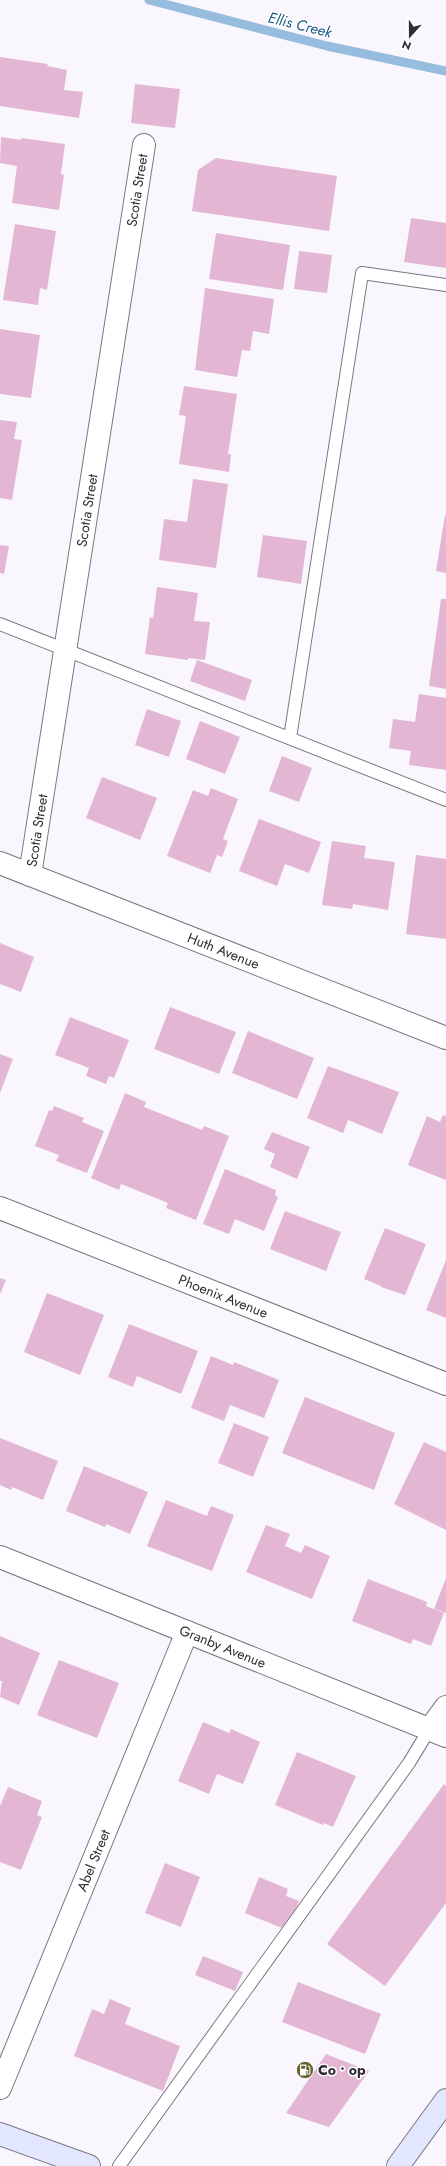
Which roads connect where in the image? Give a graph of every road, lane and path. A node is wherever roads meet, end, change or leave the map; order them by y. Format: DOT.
graph roads {
  1 [pos="144,145"];
  2 [pos="446,285"];
  3 [pos="0,624"];
  4 [pos="65,650"];
  5 [pos="290,738"];
  6 [pos="446,800"];
  7 [pos="0,863"];
  8 [pos="30,875"];
  9 [pos="446,1038"];
  10 [pos="0,1208"];
  11 [pos="446,1384"];
  12 [pos="0,1557"];
  13 [pos="187,1632"];
  14 [pos="446,1707"];
  15 [pos="438,1733"];
  16 [pos="0,2088"];
  17 [pos="446,2100"];
  18 [pos="0,2134"];
  19 [pos="90,2166"];
  20 [pos="119,2166"];
  21 [pos="398,2166"];
  1 -- 4 [label="street, Scotia Street"];
  2 -- 5 [label="lane"];
  3 -- 4 [label="lane"];
  4 -- 5 [label="lane"];
  4 -- 8 [label="street, Scotia Street"];
  5 -- 6 [label="lane"];
  7 -- 8 [label="street, Huth Avenue"];
  8 -- 9 [label="street, Huth Avenue"];
  10 -- 11 [label="street, Phoenix Avenue"];
  12 -- 13 [label="street, Granby Avenue"];
  13 -- 15 [label="street, Granby Avenue"];
  13 -- 16 [label="street, Abel Street"];
  14 -- 15 [label="street"];
  15 -- 20 [label="lane"];
  17 -- 21 [label="street"];
  18 -- 19 [label="street"];
}
